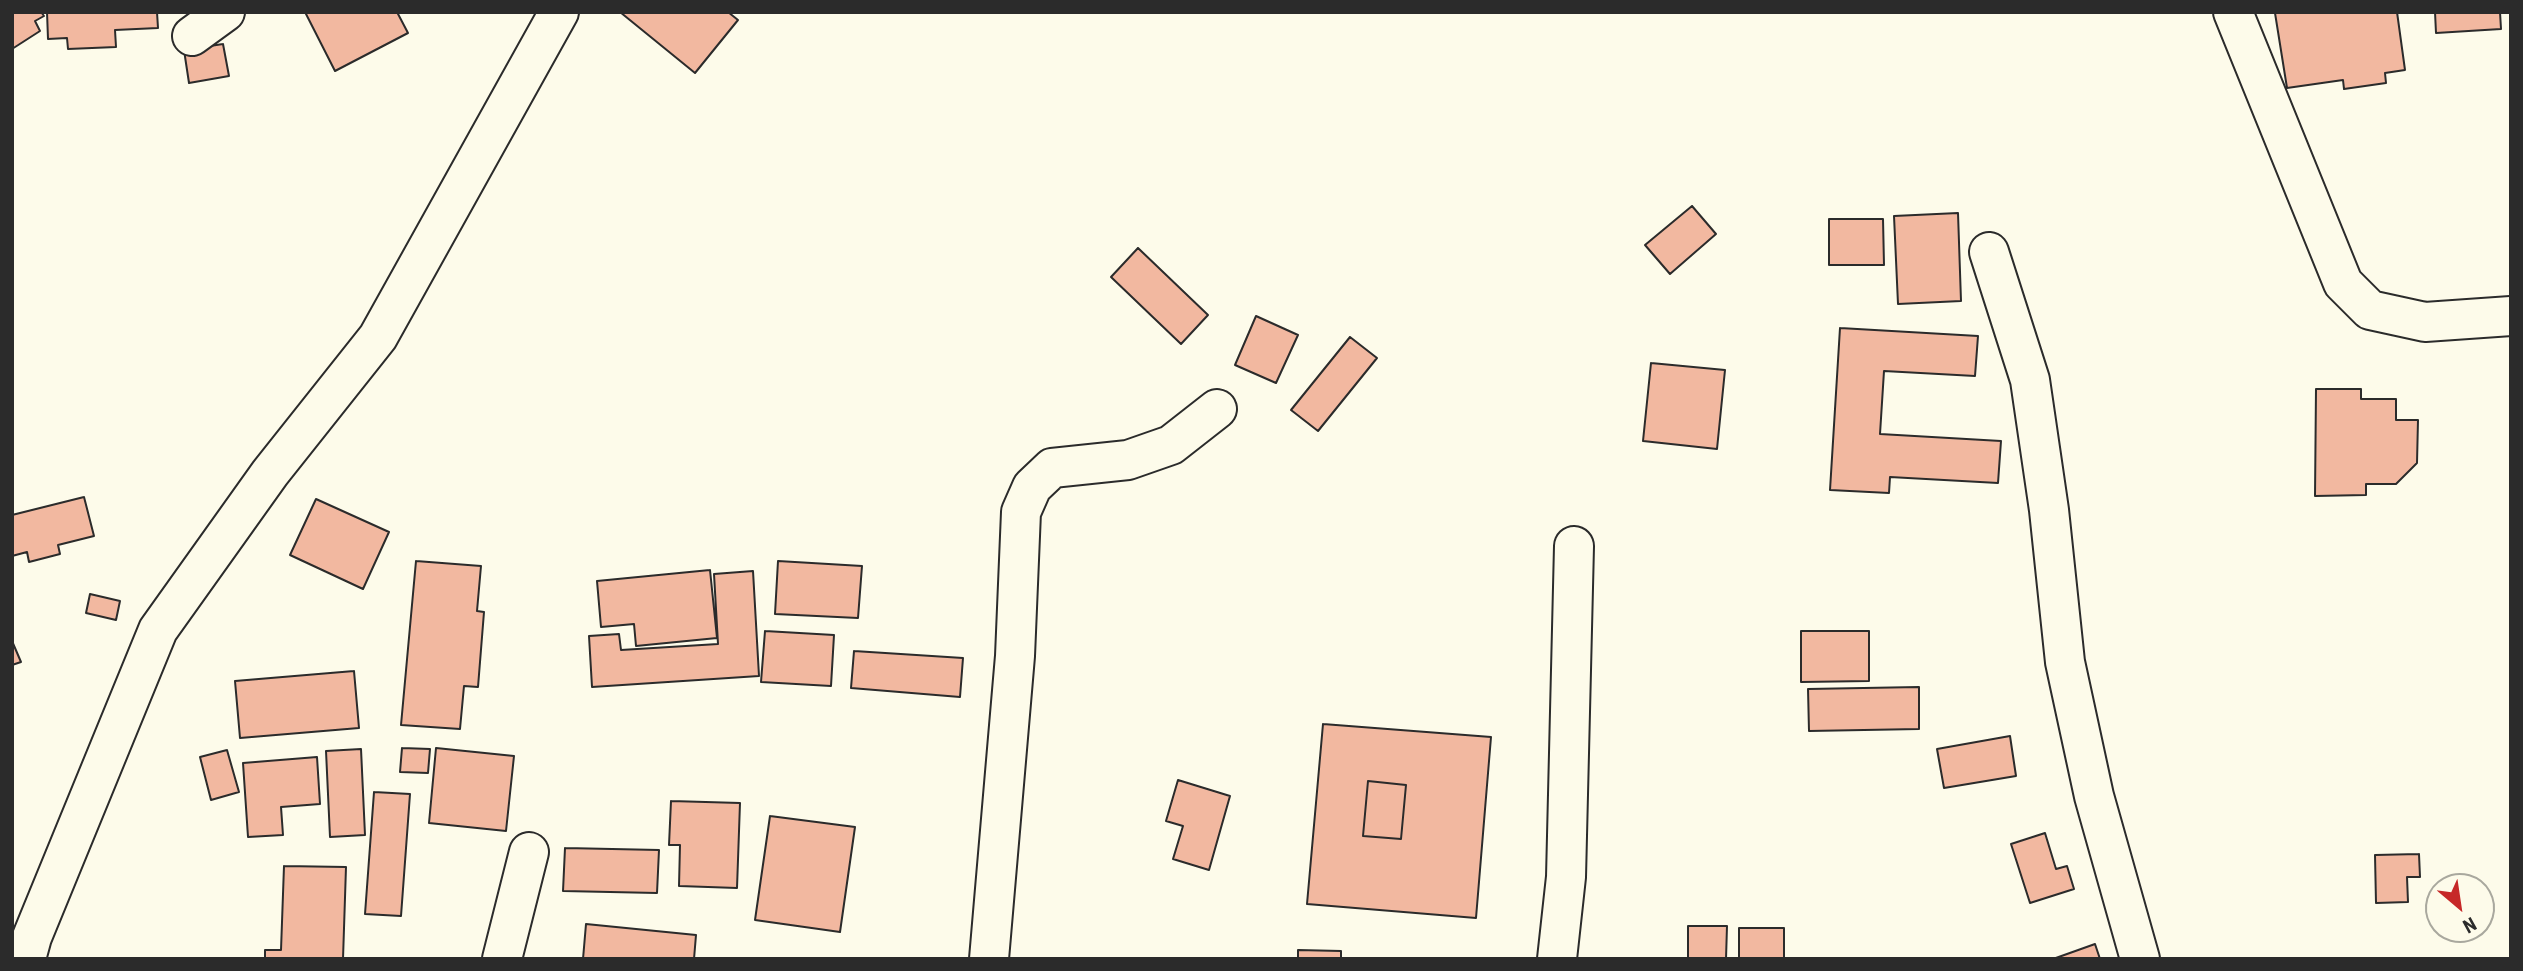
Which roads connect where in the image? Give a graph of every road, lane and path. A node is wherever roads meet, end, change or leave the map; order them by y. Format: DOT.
graph roads {
  1 [pos="225,12"];
  2 [pos="559,12"];
  3 [pos="2233,12"];
  4 [pos="192,36"];
  5 [pos="1989,253"];
  6 [pos="2511,316"];
  7 [pos="1217,409"];
  8 [pos="1574,546"];
  9 [pos="529,852"];
  10 [pos="24,946"];
  11 [pos="502,959"];
  12 [pos="989,959"];
  13 [pos="1557,959"];
  14 [pos="2140,959"];
  1 -- 4 [label="street"];
  2 -- 10 [label="street"];
  3 -- 6 [label="street"];
  5 -- 14 [label="street"];
  7 -- 12 [label="street"];
  8 -- 13 [label="street"];
  9 -- 11 [label="street"];
}
